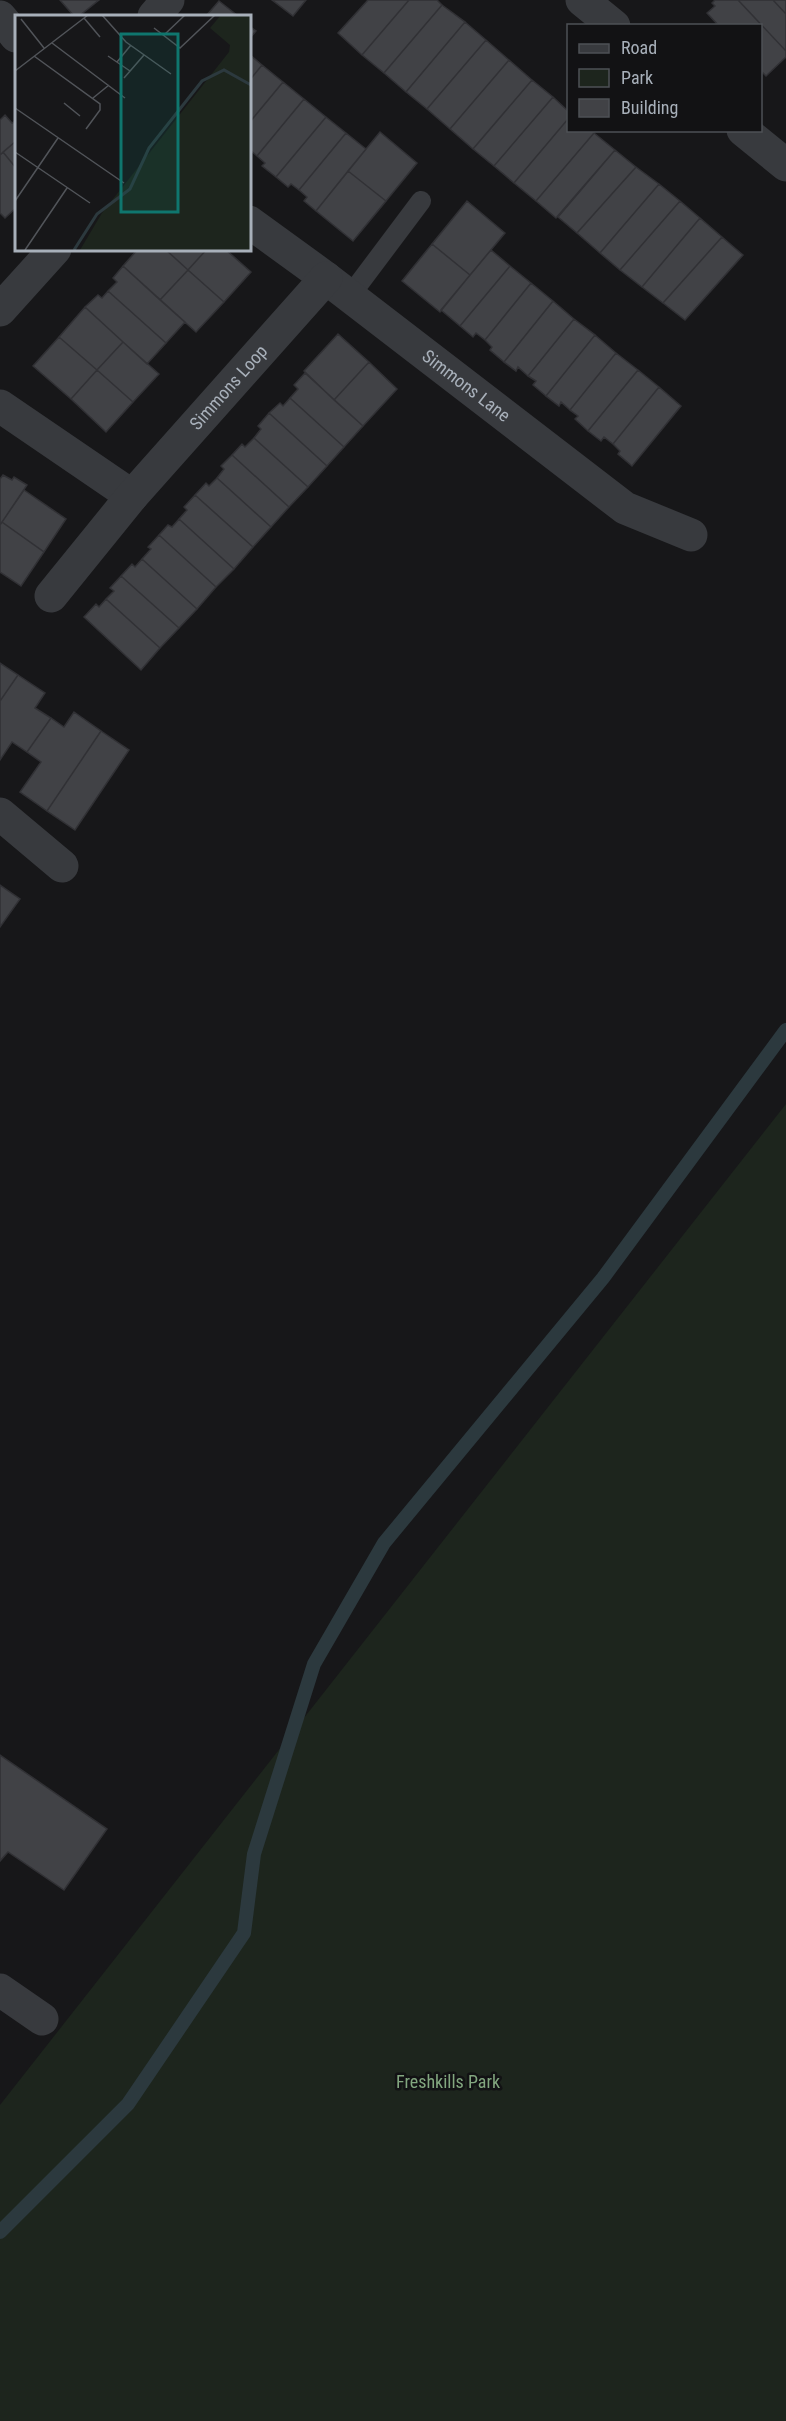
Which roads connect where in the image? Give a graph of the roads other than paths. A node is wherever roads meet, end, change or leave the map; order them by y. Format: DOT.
graph roads {
  1 [pos="168,0"];
  2 [pos="587,1"];
  3 [pos="155,15"];
  4 [pos="0,17"];
  5 [pos="613,24"];
  6 [pos="15,35"];
  7 [pos="745,132"];
  8 [pos="786,165"];
  9 [pos="421,201"];
  10 [pos="250,223"];
  11 [pos="55,250"];
  12 [pos="338,287"];
  13 [pos="0,310"];
  14 [pos="0,406"];
  15 [pos="132,496"];
  16 [pos="690,534"];
  17 [pos="51,596"];
  18 [pos="0,814"];
  19 [pos="62,866"];
  20 [pos="0,1990"];
  21 [pos="42,2019"];
  1 -- 3 [label="street"];
  2 -- 5 [label="street"];
  4 -- 6 [label="street"];
  7 -- 8 [label="street"];
  9 -- 12 [label="lane"];
  10 -- 12 [label="street, Simmons Lane"];
  11 -- 13 [label="street"];
  12 -- 15 [label="street, Simmons Loop"];
  12 -- 16 [label="street, Simmons Lane"];
  14 -- 15 [label="street"];
  15 -- 17 [label="street, Simmons Loop"];
  18 -- 19 [label="street"];
  20 -- 21 [label="street"];
}
